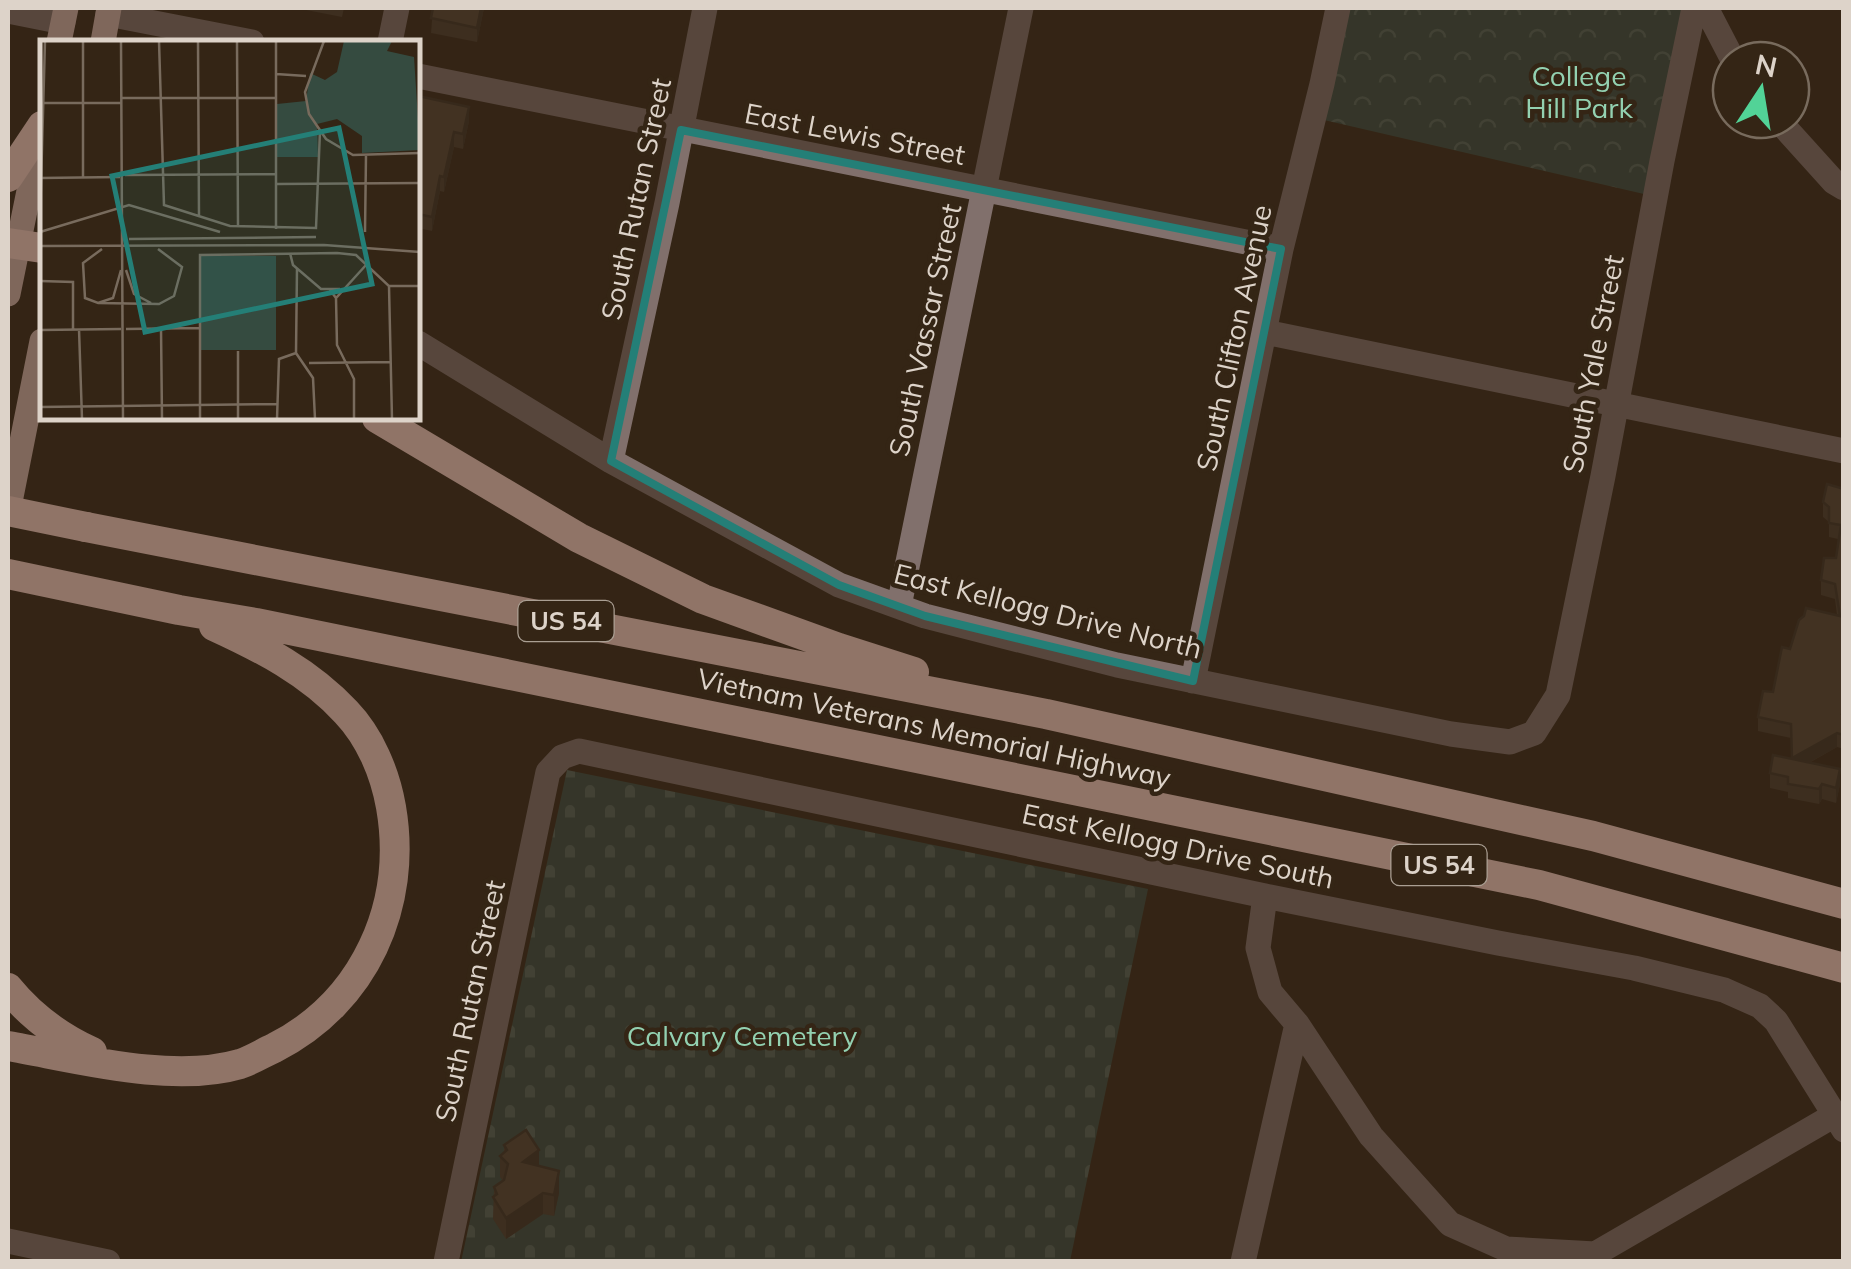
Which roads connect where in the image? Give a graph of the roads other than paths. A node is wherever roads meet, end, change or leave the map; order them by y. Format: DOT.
graph roads {
  1 [pos="397,8"];
  2 [pos="704,8"];
  3 [pos="1022,8"];
  4 [pos="1338,8"];
  5 [pos="1694,8"];
  6 [pos="1706,8"];
  7 [pos="8,11"];
  8 [pos="109,11"];
  9 [pos="62,24"];
  10 [pos="103,40"];
  11 [pos="243,40"];
  12 [pos="390,40"];
  13 [pos="1723,40"];
  14 [pos="420,76"];
  15 [pos="40,127"];
  16 [pos="681,130"];
  17 [pos="40,136"];
  18 [pos="1796,140"];
  19 [pos="8,176"];
  20 [pos="1844,188"];
  21 [pos="984,190"];
  22 [pos="22,245"];
  23 [pos="1281,250"];
  24 [pos="8,294"];
  25 [pos="1265,332"];
  26 [pos="420,344"];
  27 [pos="40,351"];
  28 [pos="1616,404"];
  29 [pos="381,420"];
  30 [pos="1844,452"];
  31 [pos="612,461"];
  32 [pos="8,512"];
  33 [pos="8,574"];
  34 [pos="899,606"];
  35 [pos="179,610"];
  36 [pos="1193,680"];
  37 [pos="1046,714"];
  38 [pos="1538,726"];
  39 [pos="562,757"];
  40 [pos="1265,896"];
  41 [pos="1844,904"];
  42 [pos="1844,968"];
  43 [pos="8,988"];
  44 [pos="1296,1024"];
  45 [pos="8,1046"];
  46 [pos="127,1066"];
  47 [pos="1838,1123"];
  48 [pos="8,1241"];
  49 [pos="1515,1255"];
  50 [pos="1594,1258"];
  51 [pos="108,1262"];
  52 [pos="446,1262"];
  53 [pos="1243,1262"];
  1 -- 12 [label="street"];
  2 -- 16 [label="street, South Rutan Street"];
  3 -- 21 [label="street, South Vassar Street"];
  4 -- 23 [label="street, South Clifton Avenue"];
  5 -- 28 [label="street, South Yale Street"];
  6 -- 13 [label="street"];
  7 -- 9 [label="street"];
  8 -- 10 [label="main road"];
  8 -- 11 [label="street"];
  14 -- 16 [label="street, East Lewis Street"];
  15 -- 19 [label="highway"];
  16 -- 21 [label="street, East Lewis Street"];
  16 -- 31 [label="street, South Rutan Street"];
  17 -- 22 [label="main road"];
  18 -- 20 [label="street"];
  21 -- 23 [label="street, East Lewis Street"];
  21 -- 34 [label="street, South Vassar Street"];
  22 -- 24 [label="main road"];
  23 -- 25 [label="street, South Clifton Avenue"];
  25 -- 28 [label="street"];
  25 -- 36 [label="street, South Clifton Avenue"];
  26 -- 31 [label="street, East Kellogg Drive North"];
  27 -- 32 [label="main road"];
  28 -- 30 [label="street"];
  28 -- 38 [label="street, South Yale Street"];
  29 -- 37 [label="highway"];
  31 -- 34 [label="street, East Kellogg Drive North"];
  32 -- 37 [label="highway, Vietnam Veterans Memorial Highway / US 54, bridge"];
  33 -- 35 [label="highway, Vietnam Veterans Memorial Highway / US 54"];
  34 -- 36 [label="street, East Kellogg Drive North"];
  35 -- 42 [label="highway, Vietnam Veterans Memorial Highway / US 54"];
  35 -- 46 [label="highway"];
  36 -- 38 [label="street, East Kellogg Drive North"];
  37 -- 41 [label="highway, Vietnam Veterans Memorial Highway / US 54"];
  39 -- 40 [label="street, East Kellogg Drive South"];
  39 -- 52 [label="street, South Rutan Street"];
  40 -- 44 [label="street"];
  40 -- 47 [label="street, East Kellogg Drive South"];
  43 -- 46 [label="highway"];
  44 -- 49 [label="street"];
  44 -- 53 [label="street"];
  45 -- 46 [label="highway"];
  47 -- 50 [label="street"];
  48 -- 51 [label="street"];
  49 -- 50 [label="street"];
}
